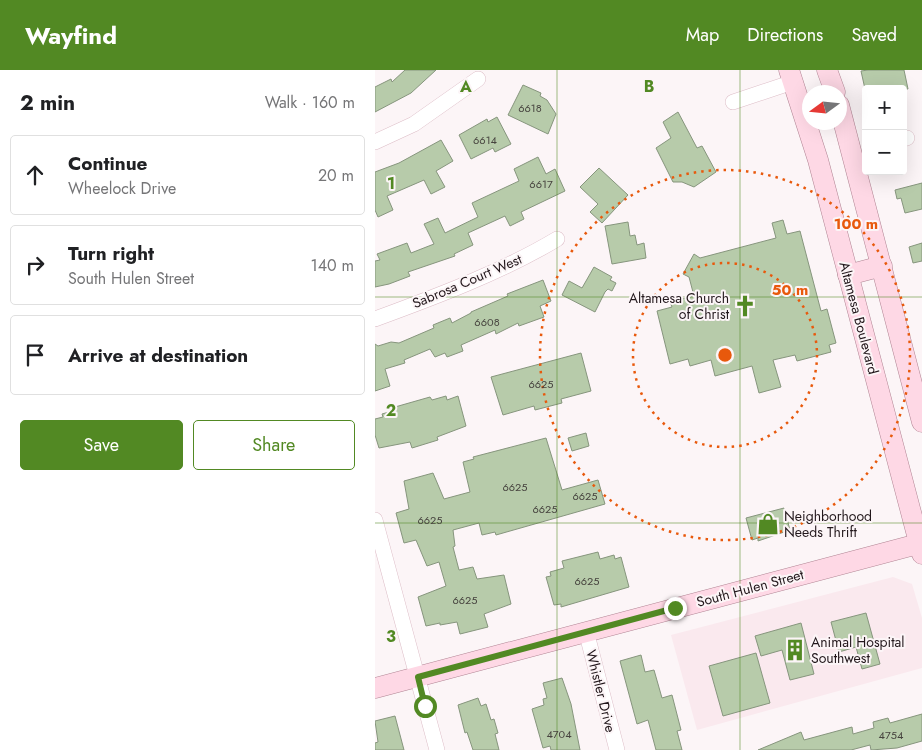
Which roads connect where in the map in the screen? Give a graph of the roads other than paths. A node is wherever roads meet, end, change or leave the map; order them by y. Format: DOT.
graph roads {
  1 [pos="827,70"];
  2 [pos="791,76"];
  3 [pos="479,78"];
  4 [pos="832,85"];
  5 [pos="733,102"];
  6 [pos="847,122"];
  7 [pos="375,142"];
  8 [pos="860,150"];
  9 [pos="557,239"];
  10 [pos="882,266"];
  11 [pos="848,276"];
  12 [pos="375,318"];
  13 [pos="922,422"];
  14 [pos="375,520"];
  15 [pos="921,547"];
  16 [pos="586,631"];
  17 [pos="418,677"];
  18 [pos="375,688"];
  19 [pos="437,750"];
  20 [pos="617,750"];
  1 -- 4 [label="main road"];
  2 -- 5 [label="street, Altamesa Boulevard"];
  2 -- 11 [label="main road, Altamesa Boulevard"];
  3 -- 7 [label="street"];
  6 -- 8 [label="main road"];
  8 -- 10 [label="main road"];
  9 -- 12 [label="street, Sabrosa Court West"];
  10 -- 11 [label="main road"];
  10 -- 13 [label="main road"];
  11 -- 15 [label="main road, Altamesa Boulevard"];
  14 -- 17 [label="street"];
  15 -- 16 [label="main road, South Hulen Street"];
  16 -- 17 [label="main road, South Hulen Street"];
  16 -- 20 [label="street, Whistler Drive"];
  17 -- 18 [label="main road, South Hulen Street"];
  17 -- 19 [label="street"];
}
